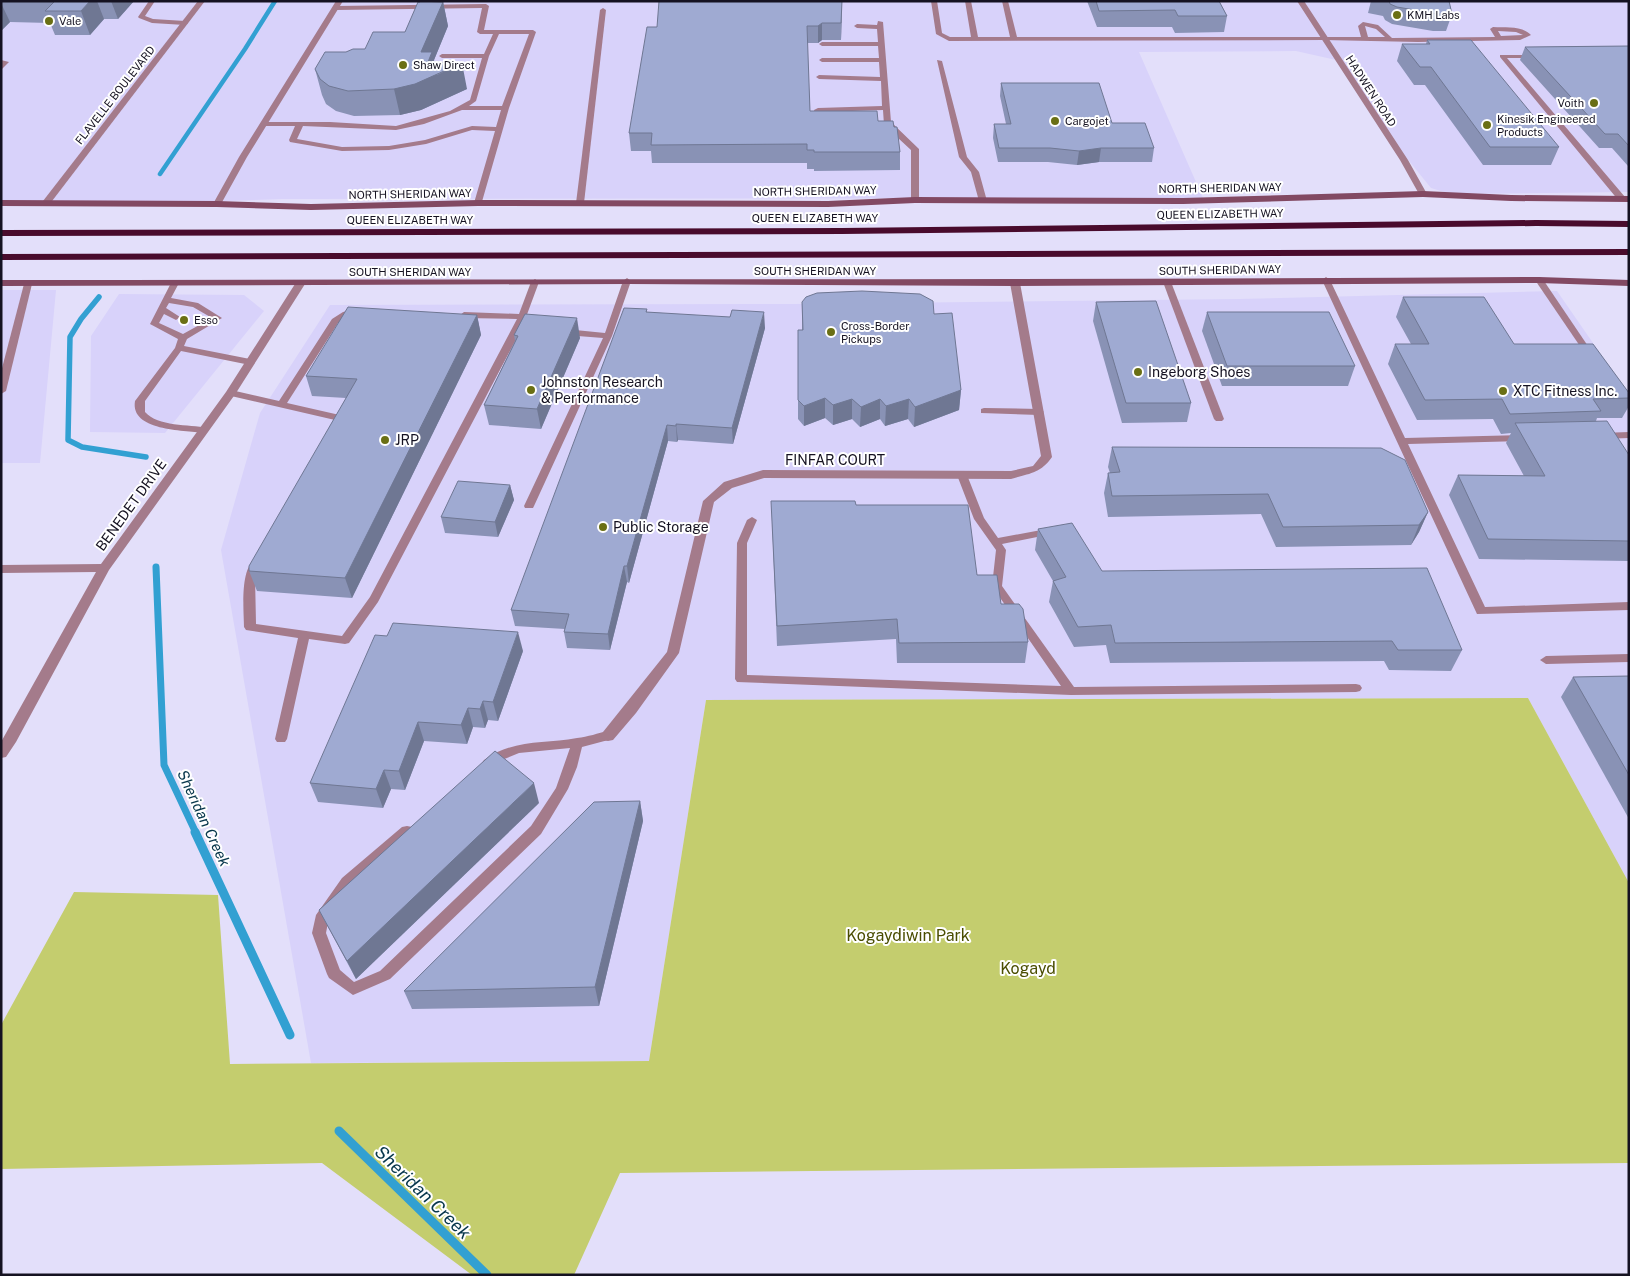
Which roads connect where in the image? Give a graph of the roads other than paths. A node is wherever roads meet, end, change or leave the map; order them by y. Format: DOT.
graph roads {
  1 [pos="152,1"];
  2 [pos="202,1"];
  3 [pos="934,1"];
  4 [pos="968,1"];
  5 [pos="1006,1"];
  6 [pos="1300,1"];
  7 [pos="338,5"];
  8 [pos="603,10"];
  9 [pos="185,23"];
  10 [pos="857,26"];
  11 [pos="497,32"];
  12 [pos="1324,38"];
  13 [pos="975,39"];
  14 [pos="1014,39"];
  15 [pos="1365,39"];
  16 [pos="1390,39"];
  17 [pos="1500,39"];
  18 [pos="822,44"];
  19 [pos="881,44"];
  20 [pos="442,56"];
  21 [pos="486,56"];
  22 [pos="1541,56"];
  23 [pos="822,60"];
  24 [pos="883,60"];
  25 [pos="939,61"];
  26 [pos="1,62"];
  27 [pos="1,68"];
  28 [pos="820,77"];
  29 [pos="884,79"];
  30 [pos="459,108"];
  31 [pos="505,108"];
  32 [pos="886,108"];
  33 [pos="878,123"];
  34 [pos="887,123"];
  35 [pos="264,124"];
  36 [pos="300,124"];
  37 [pos="829,124"];
  38 [pos="499,129"];
  39 [pos="1423,194"];
  40 [pos="1625,199"];
  41 [pos="915,200"];
  42 [pos="983,201"];
  43 [pos="1,203"];
  44 [pos="46,203"];
  45 [pos="478,203"];
  46 [pos="580,203"];
  47 [pos="217,204"];
  48 [pos="1629,224"];
  49 [pos="1,233"];
  50 [pos="1629,252"];
  51 [pos="1,257"];
  52 [pos="1326,280"];
  53 [pos="1539,280"];
  54 [pos="535,282"];
  55 [pos="627,282"];
  56 [pos="1167,282"];
  57 [pos="1,283"];
  58 [pos="175,283"];
  59 [pos="1015,283"];
  60 [pos="1629,283"];
  61 [pos="28,284"];
  62 [pos="300,284"];
  63 [pos="168,300"];
  64 [pos="163,310"];
  65 [pos="363,311"];
  66 [pos="452,314"];
  67 [pos="176,317"];
  68 [pos="522,317"];
  69 [pos="558,332"];
  70 [pos="608,336"];
  71 [pos="183,338"];
  72 [pos="179,348"];
  73 [pos="250,362"];
  74 [pos="1597,366"];
  75 [pos="1,391"];
  76 [pos="231,393"];
  77 [pos="282,404"];
  78 [pos="984,411"];
  79 [pos="1039,412"];
  80 [pos="1220,419"];
  81 [pos="204,430"];
  82 [pos="331,434"];
  83 [pos="1629,435"];
  84 [pos="1589,436"];
  85 [pos="1530,438"];
  86 [pos="1402,441"];
  87 [pos="962,475"];
  88 [pos="529,506"];
  89 [pos="752,520"];
  90 [pos="1065,528"];
  91 [pos="995,542"];
  92 [pos="264,551"];
  93 [pos="104,568"];
  94 [pos="1,569"];
  95 [pos="1629,606"];
  96 [pos="304,634"];
  97 [pos="1629,658"];
  98 [pos="1546,660"];
  99 [pos="1356,688"];
  100 [pos="1071,691"];
  101 [pos="608,736"];
  102 [pos="281,739"];
  103 [pos="577,743"];
  104 [pos="1,753"];
  105 [pos="476,774"];
  106 [pos="415,824"];
  1 -- 9 [label="lane"];
  2 -- 9 [label="street, FLAVELLE BOULEVARD"];
  3 -- 13 [label="lane"];
  4 -- 13 [label="lane"];
  5 -- 14 [label="lane"];
  6 -- 12 [label="street, HADWEN ROAD"];
  7 -- 11 [label="lane"];
  7 -- 35 [label="street"];
  8 -- 46 [label="lane"];
  9 -- 44 [label="street, FLAVELLE BOULEVARD"];
  10 -- 19 [label="lane"];
  11 -- 21 [label="lane"];
  11 -- 31 [label="lane"];
  12 -- 14 [label="lane"];
  12 -- 15 [label="lane"];
  12 -- 39 [label="street, HADWEN ROAD"];
  13 -- 14 [label="lane"];
  15 -- 16 [label="lane"];
  15 -- 16 [label="lane"];
  16 -- 17 [label="lane"];
  18 -- 19 [label="lane"];
  19 -- 24 [label="lane"];
  20 -- 21 [label="lane"];
  21 -- 30 [label="lane"];
  22 -- 40 [label="lane"];
  23 -- 24 [label="lane"];
  24 -- 29 [label="lane"];
  25 -- 42 [label="lane"];
  26 -- 27 [label="lane"];
  28 -- 29 [label="lane"];
  29 -- 32 [label="lane"];
  30 -- 31 [label="lane"];
  30 -- 36 [label="lane"];
  31 -- 38 [label="lane"];
  32 -- 34 [label="lane"];
  32 -- 37 [label="lane"];
  33 -- 34 [label="lane"];
  34 -- 41 [label="lane"];
  35 -- 36 [label="lane"];
  35 -- 47 [label="street"];
  36 -- 38 [label="lane"];
  38 -- 45 [label="lane"];
  39 -- 40 [label="street, NORTH SHERIDAN WAY"];
  39 -- 42 [label="street, NORTH SHERIDAN WAY"];
  41 -- 42 [label="street, NORTH SHERIDAN WAY"];
  41 -- 46 [label="street, NORTH SHERIDAN WAY"];
  43 -- 44 [label="street, NORTH SHERIDAN WAY"];
  44 -- 47 [label="street, NORTH SHERIDAN WAY"];
  45 -- 46 [label="street, NORTH SHERIDAN WAY"];
  45 -- 47 [label="street, NORTH SHERIDAN WAY"];
  48 -- 49 [label="highway, QUEEN ELIZABETH WAY"];
  50 -- 51 [label="highway"];
  52 -- 53 [label="street, SOUTH SHERIDAN WAY"];
  52 -- 56 [label="street, SOUTH SHERIDAN WAY"];
  52 -- 86 [label="lane"];
  53 -- 60 [label="street, SOUTH SHERIDAN WAY"];
  53 -- 74 [label="lane"];
  54 -- 55 [label="street, SOUTH SHERIDAN WAY"];
  54 -- 62 [label="street, SOUTH SHERIDAN WAY"];
  54 -- 68 [label="lane"];
  55 -- 59 [label="street, SOUTH SHERIDAN WAY"];
  55 -- 70 [label="lane"];
  56 -- 59 [label="street, SOUTH SHERIDAN WAY"];
  56 -- 80 [label="lane"];
  57 -- 61 [label="street, SOUTH SHERIDAN WAY"];
  58 -- 61 [label="street, SOUTH SHERIDAN WAY"];
  58 -- 62 [label="street, SOUTH SHERIDAN WAY"];
  58 -- 63 [label="lane"];
  59 -- 79 [label="street, FINFAR COURT"];
  61 -- 75 [label="lane"];
  62 -- 73 [label="street, BENEDET DRIVE"];
  63 -- 64 [label="lane"];
  63 -- 71 [label="lane"];
  64 -- 67 [label="lane"];
  64 -- 71 [label="lane"];
  65 -- 77 [label="lane"];
  66 -- 68 [label="lane"];
  68 -- 96 [label="lane"];
  69 -- 70 [label="lane"];
  70 -- 88 [label="lane"];
  71 -- 72 [label="lane"];
  72 -- 73 [label="lane"];
  72 -- 81 [label="lane"];
  73 -- 76 [label="street, BENEDET DRIVE"];
  76 -- 77 [label="lane"];
  76 -- 81 [label="street, BENEDET DRIVE"];
  77 -- 82 [label="lane"];
  78 -- 79 [label="lane"];
  79 -- 87 [label="street, FINFAR COURT"];
  81 -- 93 [label="street, BENEDET DRIVE"];
  83 -- 84 [label="lane"];
  85 -- 86 [label="lane"];
  86 -- 95 [label="lane"];
  87 -- 91 [label="lane"];
  87 -- 101 [label="street, FINFAR COURT"];
  89 -- 100 [label="lane"];
  90 -- 91 [label="lane"];
  91 -- 100 [label="lane"];
  92 -- 96 [label="lane"];
  93 -- 94 [label="street"];
  93 -- 104 [label="street, BENEDET DRIVE"];
  96 -- 102 [label="lane"];
  97 -- 98 [label="lane"];
  99 -- 100 [label="lane"];
  101 -- 103 [label="lane"];
  103 -- 105 [label="lane"];
  103 -- 106 [label="lane"];
}
